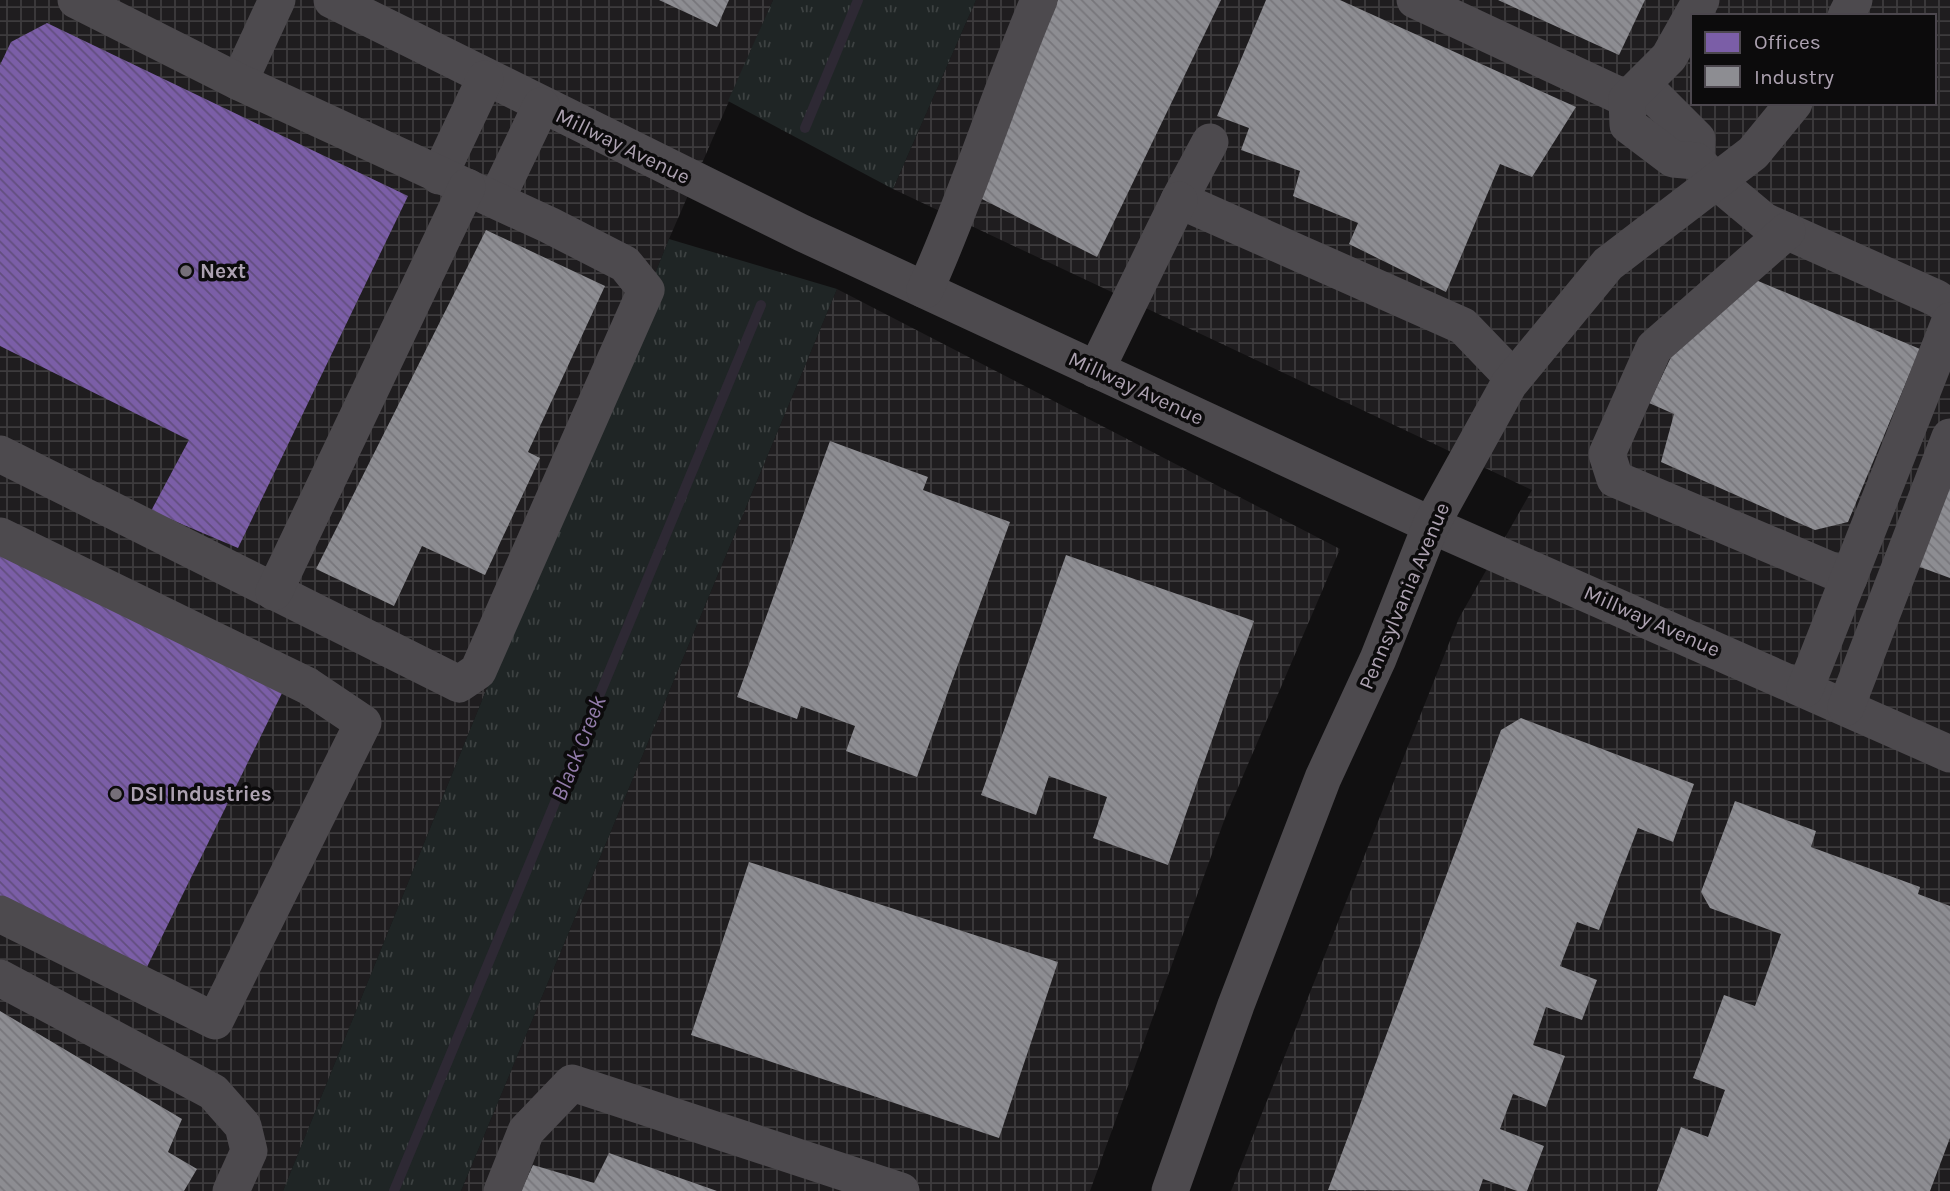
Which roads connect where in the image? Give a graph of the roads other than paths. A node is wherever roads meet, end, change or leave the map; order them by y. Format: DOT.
graph roads {
  1 [pos="76,0"];
  2 [pos="277,0"];
  3 [pos="332,0"];
  4 [pos="1039,0"];
  5 [pos="1415,0"];
  6 [pos="1691,18"];
  7 [pos="485,79"];
  8 [pos="239,82"];
  9 [pos="1627,99"];
  10 [pos="1792,105"];
  11 [pos="541,106"];
  12 [pos="1210,142"];
  13 [pos="1706,171"];
  14 [pos="467,187"];
  15 [pos="1179,200"];
  16 [pos="1787,231"];
  17 [pos="925,290"];
  18 [pos="1950,313"];
  19 [pos="1950,321"];
  20 [pos="1096,370"];
  21 [pos="1513,378"];
  22 [pos="1950,438"];
  23 [pos="0,454"];
  24 [pos="1431,525"];
  25 [pos="0,536"];
  26 [pos="1849,578"];
  27 [pos="274,592"];
  28 [pos="1805,689"];
  29 [pos="1846,707"];
  30 [pos="1950,754"];
  31 [pos="0,914"];
  32 [pos="0,978"];
  33 [pos="231,1191"];
  34 [pos="502,1191"];
  35 [pos="901,1191"];
  36 [pos="1170,1191"];
  1 -- 8 [label="street"];
  2 -- 8 [label="street"];
  3 -- 7 [label="street, Millway Avenue"];
  4 -- 17 [label="street"];
  5 -- 9 [label="street"];
  6 -- 9 [label="street"];
  7 -- 11 [label="street, Millway Avenue"];
  7 -- 14 [label="street"];
  8 -- 14 [label="street"];
  9 -- 13 [label="street"];
  10 -- 13 [label="street, Pennsylvania Avenue"];
  11 -- 14 [label="street"];
  11 -- 17 [label="street, Millway Avenue"];
  12 -- 15 [label="street"];
  13 -- 16 [label="street"];
  13 -- 21 [label="street, Pennsylvania Avenue"];
  14 -- 27 [label="street"];
  14 -- 27 [label="street"];
  15 -- 20 [label="street"];
  15 -- 21 [label="street"];
  16 -- 18 [label="street"];
  16 -- 26 [label="street"];
  17 -- 20 [label="street, Millway Avenue"];
  19 -- 26 [label="street"];
  20 -- 24 [label="street, Millway Avenue"];
  21 -- 24 [label="street, Pennsylvania Avenue"];
  22 -- 29 [label="street"];
  23 -- 27 [label="street"];
  24 -- 28 [label="street, Millway Avenue"];
  24 -- 36 [label="street, Pennsylvania Avenue"];
  25 -- 31 [label="street"];
  26 -- 28 [label="street"];
  28 -- 29 [label="street, Millway Avenue"];
  29 -- 30 [label="street, Millway Avenue"];
  32 -- 33 [label="street"];
  34 -- 35 [label="street"];
}
